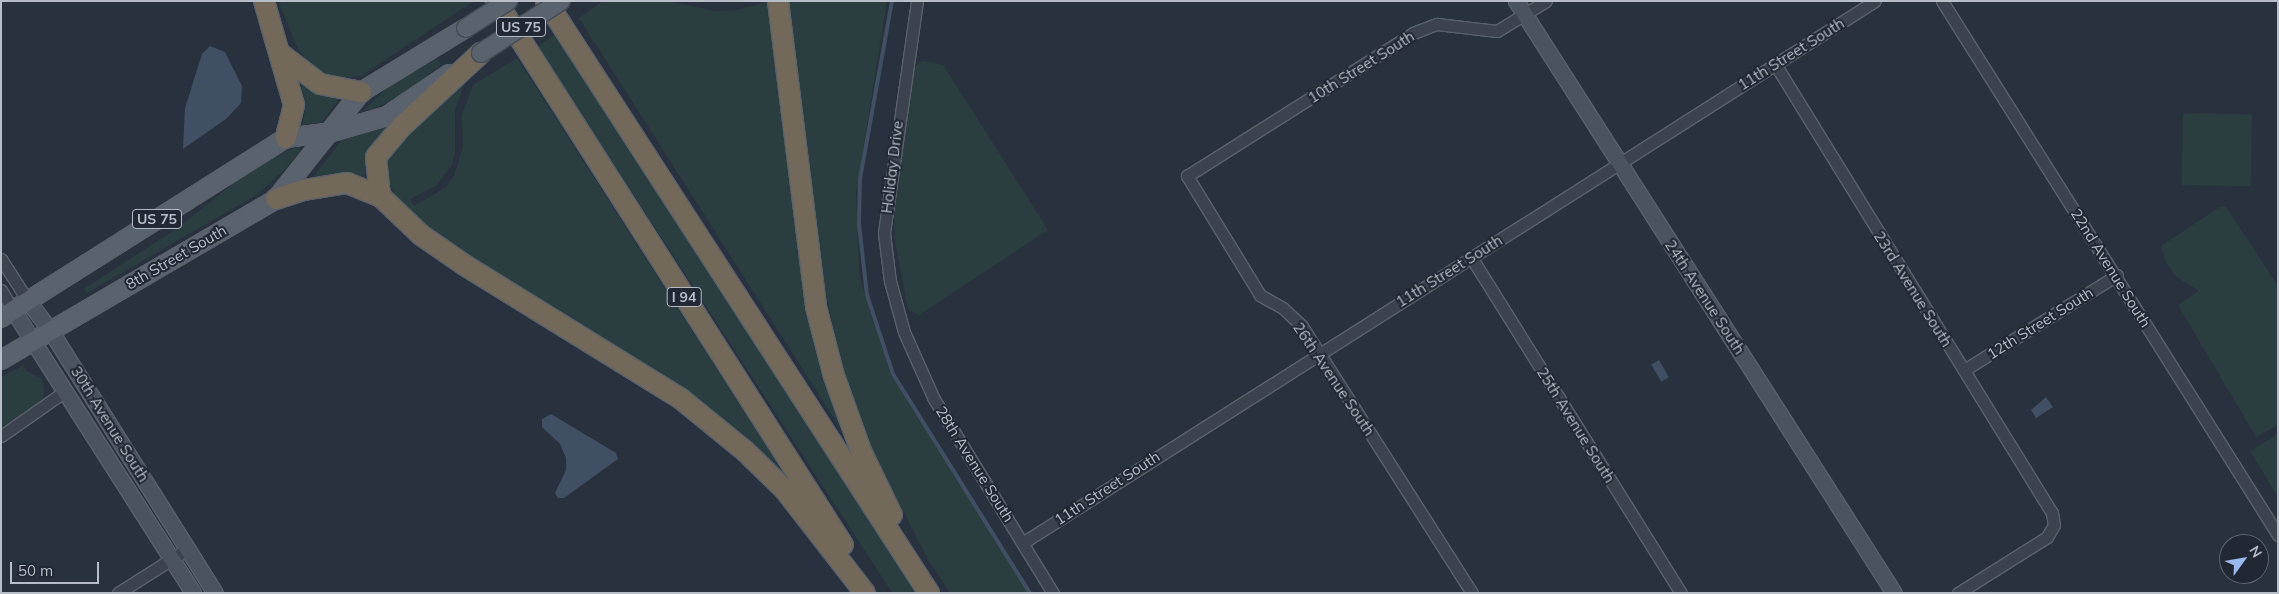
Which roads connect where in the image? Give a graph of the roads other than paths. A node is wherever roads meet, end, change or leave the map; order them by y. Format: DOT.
graph roads {
  1 [pos="264,1"];
  2 [pos="496,1"];
  3 [pos="508,1"];
  4 [pos="546,1"];
  5 [pos="561,1"];
  6 [pos="778,1"];
  7 [pos="917,1"];
  8 [pos="1516,1"];
  9 [pos="1546,1"];
  10 [pos="1875,1"];
  11 [pos="1942,1"];
  12 [pos="1525,15"];
  13 [pos="481,52"];
  14 [pos="282,55"];
  15 [pos="1775,64"];
  16 [pos="361,92"];
  17 [pos="332,132"];
  18 [pos="286,138"];
  19 [pos="1620,163"];
  20 [pos="1186,176"];
  21 [pos="380,196"];
  22 [pos="276,198"];
  23 [pos="1471,257"];
  24 [pos="1,259"];
  25 [pos="2117,275"];
  26 [pos="1,290"];
  27 [pos="28,301"];
  28 [pos="7,314"];
  29 [pos="50,330"];
  30 [pos="904,332"];
  31 [pos="32,341"];
  32 [pos="1320,351"];
  33 [pos="1,360"];
  34 [pos="1964,370"];
  35 [pos="65,391"];
  36 [pos="1,436"];
  37 [pos="2278,536"];
  38 [pos="1024,542"];
  39 [pos="189,548"];
  40 [pos="172,558"];
  41 [pos="910,564"];
  42 [pos="118,593"];
  43 [pos="193,593"];
  44 [pos="215,593"];
  45 [pos="865,593"];
  46 [pos="873,593"];
  47 [pos="929,593"];
  48 [pos="1053,593"];
  49 [pos="1472,593"];
  50 [pos="1681,593"];
  51 [pos="1894,593"];
  52 [pos="1958,593"];
  1 -- 14 [label="highway"];
  2 -- 46 [label="highway, I 94"];
  3 -- 16 [label="main road, 8th Street South / US 75, bridge"];
  4 -- 41 [label="highway"];
  5 -- 13 [label="main road, US 75, bridge"];
  6 -- 41 [label="highway"];
  7 -- 30 [label="street, Holiday Drive"];
  8 -- 12 [label="street, 24th Avenue South"];
  9 -- 12 [label="street, 10th Street South"];
  10 -- 15 [label="street, 11th Street South"];
  11 -- 25 [label="street, 22nd Avenue South"];
  12 -- 19 [label="street, 24th Avenue South"];
  12 -- 20 [label="street, 10th Street South"];
  13 -- 17 [label="main road, US 75"];
  13 -- 21 [label="highway"];
  14 -- 16 [label="highway"];
  14 -- 18 [label="highway"];
  15 -- 19 [label="street, 11th Street South"];
  15 -- 34 [label="street, 23rd Avenue South"];
  16 -- 17 [label="main road, 8th Street South / US 75"];
  17 -- 18 [label="main road, US 75"];
  17 -- 22 [label="main road, 8th Street South / US 75"];
  18 -- 27 [label="main road, US 75"];
  19 -- 23 [label="street, 11th Street South"];
  19 -- 51 [label="street, 24th Avenue South"];
  20 -- 32 [label="street, 26th Avenue South"];
  21 -- 22 [label="highway"];
  21 -- 45 [label="highway"];
  22 -- 29 [label="main road, 8th Street South / US 75"];
  23 -- 32 [label="street, 11th Street South"];
  23 -- 50 [label="street, 25th Avenue South"];
  24 -- 27 [label="street, 30th Avenue South"];
  25 -- 34 [label="street, 12th Street South"];
  25 -- 37 [label="street, 22nd Avenue South"];
  26 -- 28 [label="street, 30th Avenue South"];
  27 -- 28 [label="main road, US 75"];
  27 -- 29 [label="street, 30th Avenue South"];
  28 -- 31 [label="street, 30th Avenue South"];
  29 -- 31 [label="main road, 8th Street South / US 75"];
  29 -- 39 [label="street, 30th Avenue South"];
  30 -- 38 [label="street, 28th Avenue South"];
  31 -- 33 [label="main road, 8th Street South / US 75"];
  31 -- 35 [label="street, 30th Avenue South"];
  32 -- 38 [label="street, 11th Street South"];
  32 -- 49 [label="street, 26th Avenue South"];
  34 -- 52 [label="street, 23rd Avenue South"];
  35 -- 36 [label="street"];
  35 -- 40 [label="street, 30th Avenue South"];
  38 -- 48 [label="street, 28th Avenue South"];
  39 -- 40 [label="street"];
  39 -- 44 [label="street, 30th Avenue South"];
  40 -- 42 [label="street"];
  40 -- 43 [label="street, 30th Avenue South"];
  41 -- 47 [label="highway"];
}
